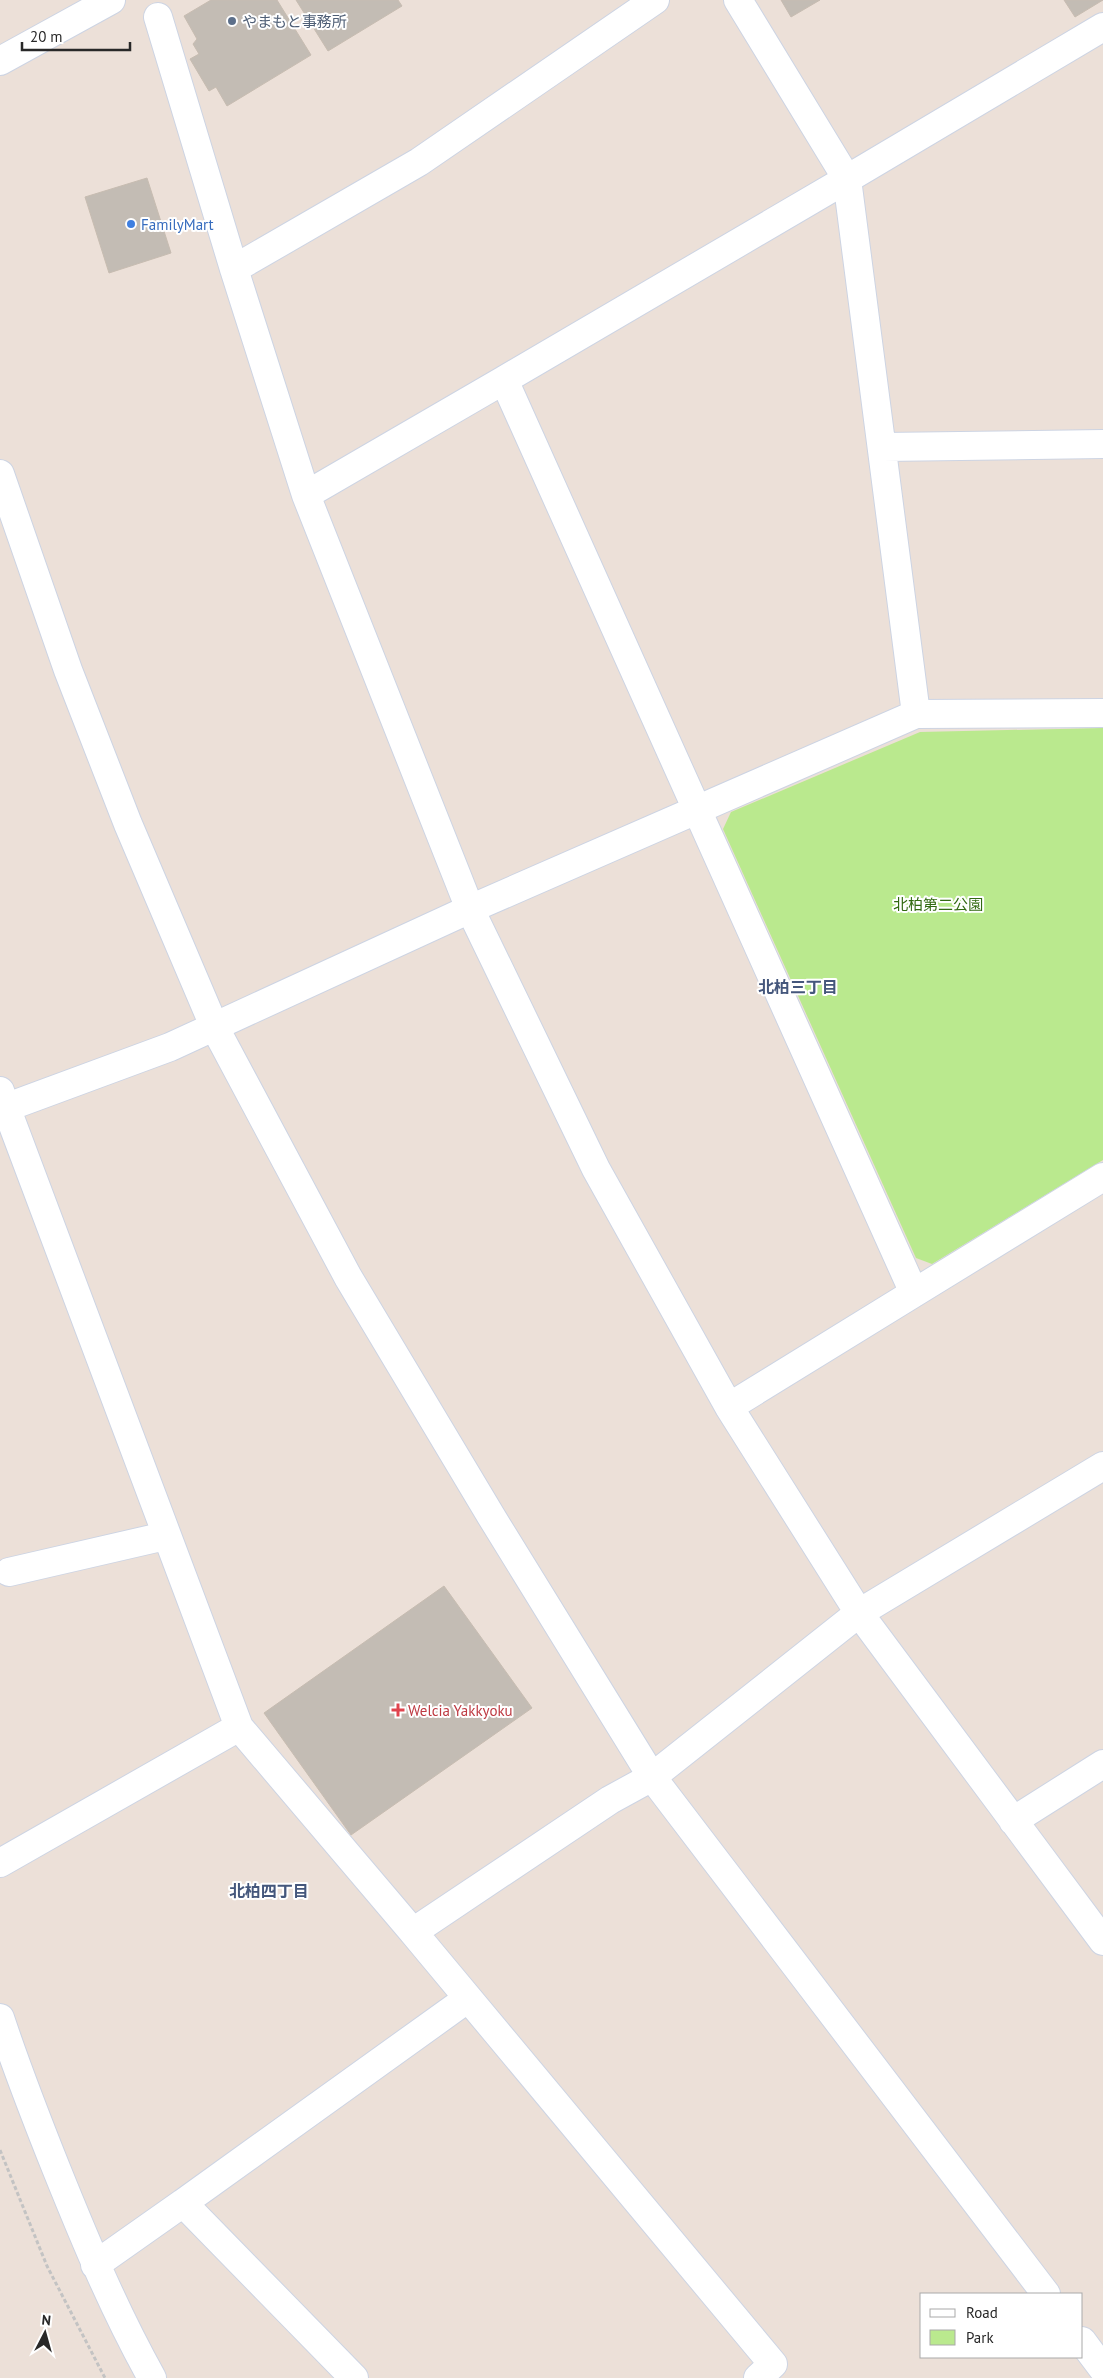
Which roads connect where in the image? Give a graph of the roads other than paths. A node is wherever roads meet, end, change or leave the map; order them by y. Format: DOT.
graph roads {
  1 [pos="111,0"];
  2 [pos="656,0"];
  3 [pos="738,0"];
  4 [pos="158,16"];
  5 [pos="1103,27"];
  6 [pos="0,61"];
  7 [pos="847,179"];
  8 [pos="234,269"];
  9 [pos="504,380"];
  10 [pos="1103,444"];
  11 [pos="883,447"];
  12 [pos="0,474"];
  13 [pos="306,495"];
  14 [pos="1103,713"];
  15 [pos="916,714"];
  16 [pos="698,809"];
  17 [pos="470,909"];
  18 [pos="214,1026"];
  19 [pos="2,1100"];
  20 [pos="1103,1177"];
  21 [pos="914,1293"];
  22 [pos="729,1407"];
  23 [pos="1103,1466"];
  24 [pos="165,1536"];
  25 [pos="9,1572"];
  26 [pos="859,1614"];
  27 [pos="239,1727"];
  28 [pos="1103,1764"];
  29 [pos="652,1777"];
  30 [pos="1013,1821"];
  31 [pos="0,1862"];
  32 [pos="413,1932"];
  33 [pos="1103,1941"];
  34 [pos="468,1999"];
  35 [pos="0,2018"];
  36 [pos="183,2202"];
  37 [pos="95,2266"];
  38 [pos="1045,2293"];
  39 [pos="1083,2342"];
  40 [pos="1103,2368"];
  41 [pos="152,2378"];
  42 [pos="354,2378"];
  43 [pos="758,2378"];
  1 -- 6 [label="street"];
  2 -- 8 [label="street"];
  3 -- 7 [label="street"];
  4 -- 8 [label="street"];
  5 -- 7 [label="street"];
  7 -- 9 [label="street"];
  7 -- 11 [label="street"];
  8 -- 13 [label="street"];
  9 -- 13 [label="street"];
  9 -- 16 [label="street"];
  10 -- 11 [label="street"];
  11 -- 15 [label="street"];
  12 -- 18 [label="street"];
  13 -- 17 [label="street"];
  14 -- 15 [label="street"];
  15 -- 16 [label="street"];
  16 -- 17 [label="street"];
  16 -- 21 [label="street"];
  17 -- 18 [label="street"];
  17 -- 22 [label="street"];
  18 -- 19 [label="street"];
  18 -- 29 [label="street"];
  19 -- 24 [label="street"];
  20 -- 21 [label="street"];
  21 -- 22 [label="street"];
  22 -- 26 [label="street"];
  23 -- 26 [label="street"];
  24 -- 25 [label="street"];
  24 -- 27 [label="street"];
  26 -- 29 [label="street"];
  26 -- 30 [label="street"];
  27 -- 31 [label="street"];
  27 -- 32 [label="street"];
  28 -- 30 [label="street"];
  29 -- 32 [label="street"];
  29 -- 38 [label="street"];
  30 -- 33 [label="street"];
  32 -- 34 [label="street"];
  34 -- 36 [label="street"];
  34 -- 43 [label="street"];
  35 -- 37 [label="street"];
  36 -- 37 [label="street"];
  36 -- 42 [label="street"];
  37 -- 41 [label="street"];
  39 -- 40 [label="street"];
}
